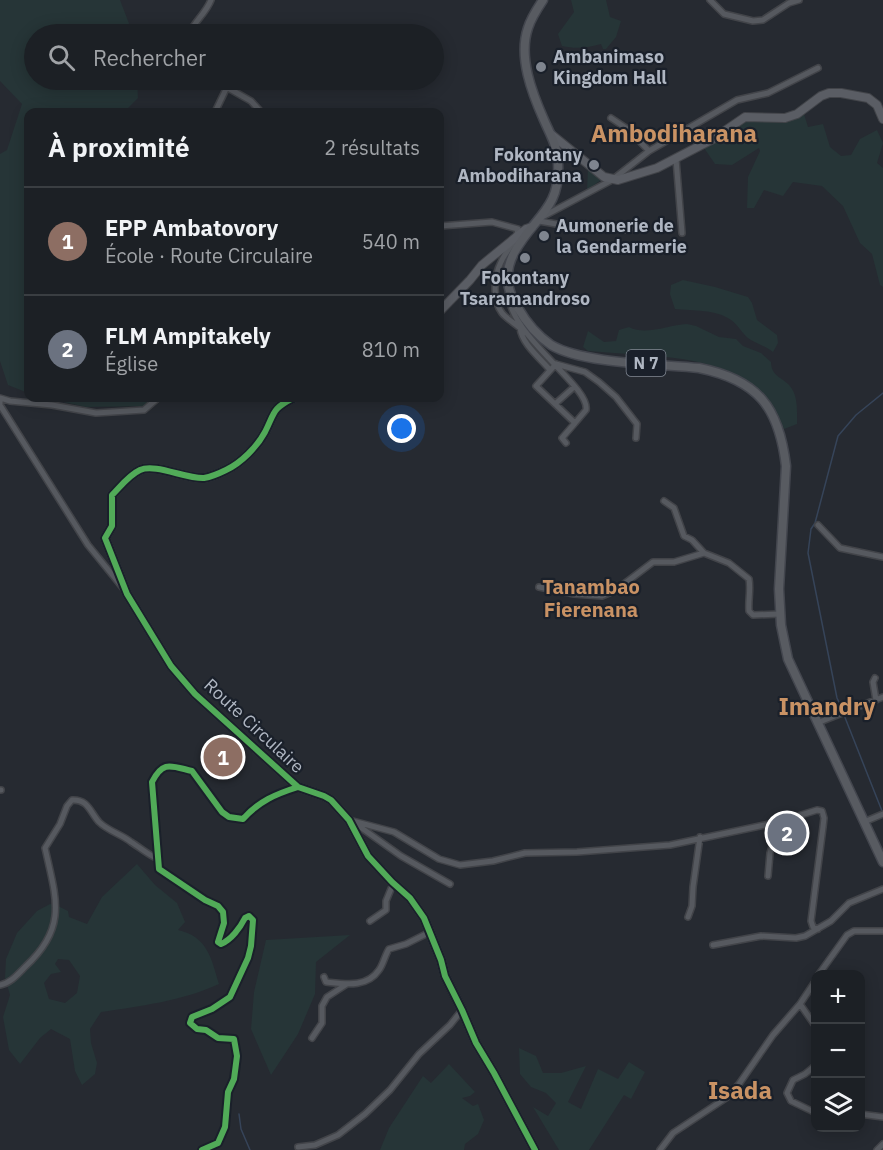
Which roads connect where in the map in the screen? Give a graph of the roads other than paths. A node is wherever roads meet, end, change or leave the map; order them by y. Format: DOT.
graph roads {
  1 [pos="212,0"];
  2 [pos="710,0"];
  3 [pos="799,0"];
  4 [pos="542,1"];
  5 [pos="195,24"];
  6 [pos="818,68"];
  7 [pos="226,90"];
  8 [pos="232,90"];
  9 [pos="217,108"];
  10 [pos="257,108"];
  11 [pos="611,118"];
  12 [pos="883,119"];
  13 [pos="552,135"];
  14 [pos="649,151"];
  15 [pos="676,159"];
  16 [pos="612,180"];
  17 [pos="538,221"];
  18 [pos="444,226"];
  19 [pos="644,226"];
  20 [pos="682,233"];
  21 [pos="520,237"];
  22 [pos="509,290"];
  23 [pos="444,307"];
  24 [pos="556,364"];
  25 [pos="550,370"];
  26 [pos="574,387"];
  27 [pos="0,400"];
  28 [pos="153,402"];
  29 [pos="285,402"];
  30 [pos="555,404"];
  31 [pos="575,423"];
  32 [pos="636,438"];
  33 [pos="566,443"];
  34 [pos="664,501"];
  35 [pos="818,525"];
  36 [pos="704,553"];
  37 [pos="883,557"];
  38 [pos="539,586"];
  39 [pos="127,594"];
  40 [pos="780,614"];
  41 [pos="875,678"];
  42 [pos="883,697"];
  43 [pos="876,700"];
  44 [pos="817,723"];
  45 [pos="298,787"];
  46 [pos="881,815"];
  47 [pos="349,820"];
  48 [pos="779,822"];
  49 [pos="864,822"];
  50 [pos="700,837"];
  51 [pos="158,856"];
  52 [pos="883,862"];
  53 [pos="768,876"];
  54 [pos="393,884"];
  55 [pos="450,884"];
  56 [pos="883,889"];
  57 [pos="688,918"];
  58 [pos="370,921"];
  59 [pos="818,929"];
  60 [pos="883,931"];
  61 [pos="430,932"];
  62 [pos="713,945"];
  63 [pos="822,970"];
  64 [pos="324,977"];
  65 [pos="346,984"];
  66 [pos="0,985"];
  67 [pos="811,988"];
  68 [pos="800,1004"];
  69 [pos="462,1010"];
  70 [pos="814,1024"];
  71 [pos="312,1038"];
  72 [pos="811,1069"];
  73 [pos="811,1111"];
  74 [pos="865,1115"];
  75 [pos="883,1117"];
  76 [pos="883,1144"];
  77 [pos="298,1147"];
  78 [pos="202,1150"];
  79 [pos="534,1150"];
  80 [pos="660,1150"];
  81 [pos="877,1150"];
  1 -- 5 [label="street"];
  2 -- 3 [label="street"];
  4 -- 13 [label="main road"];
  6 -- 14 [label="street"];
  7 -- 9 [label="street"];
  8 -- 10 [label="street"];
  11 -- 14 [label="street"];
  12 -- 15 [label="street"];
  13 -- 16 [label="street"];
  13 -- 17 [label="main road"];
  14 -- 16 [label="street"];
  15 -- 16 [label="street"];
  15 -- 20 [label="street"];
  16 -- 17 [label="street"];
  17 -- 19 [label="street"];
  17 -- 21 [label="main road"];
  18 -- 21 [label="street"];
  21 -- 22 [label="main road"];
  21 -- 23 [label="street"];
  21 -- 25 [label="street"];
  22 -- 24 [label="street"];
  22 -- 40 [label="main road, N 7"];
  24 -- 25 [label="street"];
  24 -- 26 [label="street"];
  24 -- 32 [label="street"];
  25 -- 30 [label="street"];
  26 -- 30 [label="street"];
  26 -- 31 [label="street"];
  27 -- 28 [label="street"];
  27 -- 39 [label="street"];
  29 -- 39 [label="street, Route Circulaire"];
  30 -- 31 [label="street"];
  31 -- 33 [label="street"];
  34 -- 36 [label="street"];
  35 -- 37 [label="street"];
  36 -- 38 [label="street"];
  36 -- 40 [label="street"];
  39 -- 45 [label="street, Route Circulaire"];
  40 -- 44 [label="main road, N 7"];
  41 -- 43 [label="street"];
  42 -- 43 [label="street"];
  43 -- 44 [label="street"];
  44 -- 49 [label="main road, N 7"];
  45 -- 47 [label="street, Route Circulaire"];
  45 -- 51 [label="street"];
  46 -- 49 [label="street"];
  47 -- 50 [label="street"];
  47 -- 54 [label="street, Route Circulaire"];
  47 -- 55 [label="street"];
  48 -- 50 [label="street"];
  48 -- 53 [label="street"];
  48 -- 59 [label="street"];
  49 -- 52 [label="main road, N 7"];
  50 -- 57 [label="street"];
  51 -- 66 [label="street"];
  51 -- 78 [label="street"];
  54 -- 58 [label="street"];
  54 -- 61 [label="street, Route Circulaire"];
  56 -- 59 [label="street"];
  59 -- 62 [label="street"];
  60 -- 63 [label="street"];
  61 -- 65 [label="street"];
  61 -- 69 [label="street, Route Circulaire"];
  64 -- 65 [label="street"];
  65 -- 71 [label="street"];
  67 -- 68 [label="street"];
  68 -- 70 [label="street"];
  68 -- 80 [label="street"];
  69 -- 77 [label="street"];
  69 -- 79 [label="street, Route Circulaire"];
  72 -- 73 [label="street"];
  74 -- 75 [label="street"];
  76 -- 81 [label="street"];
}
